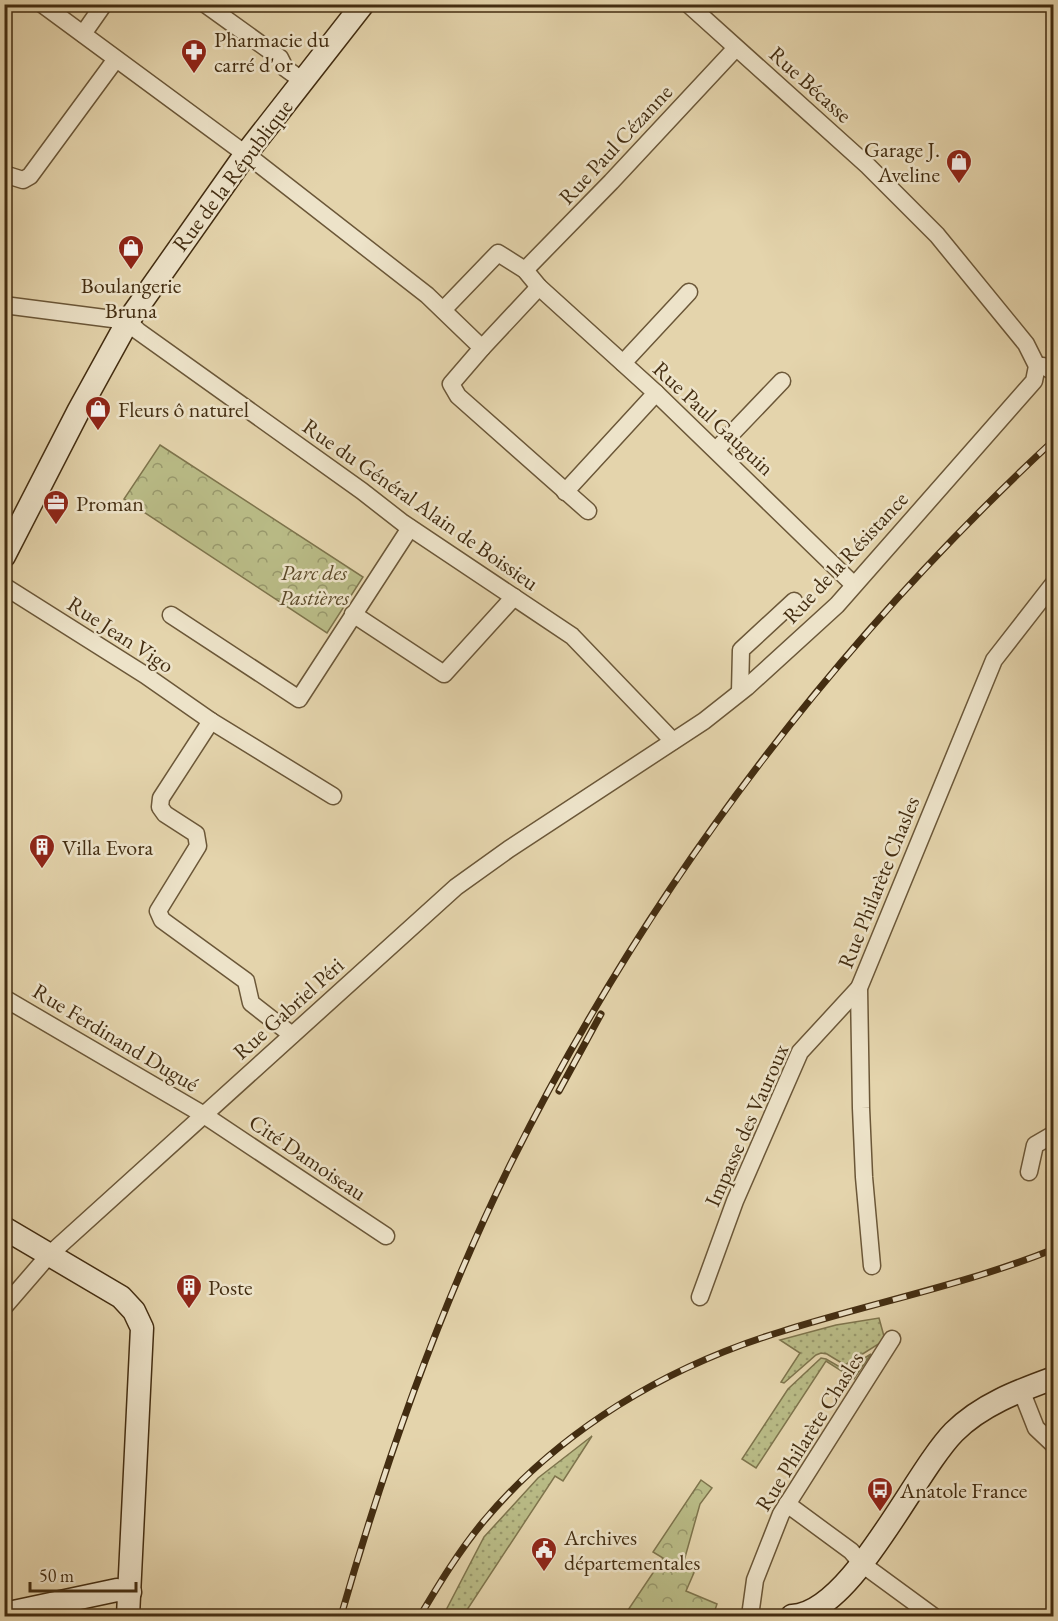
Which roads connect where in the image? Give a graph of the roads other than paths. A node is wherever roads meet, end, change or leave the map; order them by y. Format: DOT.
graph roads {
  1 [pos="42,4"];
  2 [pos="105,4"];
  3 [pos="205,4"];
  4 [pos="363,4"];
  5 [pos="688,4"];
  6 [pos="83,34"];
  7 [pos="736,48"];
  8 [pos="116,59"];
  9 [pos="303,81"];
  10 [pos="245,155"];
  11 [pos="4,174"];
  12 [pos="525,270"];
  13 [pos="539,287"];
  14 [pos="689,292"];
  15 [pos="4,305"];
  16 [pos="448,315"];
  17 [pos="128,321"];
  18 [pos="482,348"];
  19 [pos="623,363"];
  20 [pos="1037,366"];
  21 [pos="1053,372"];
  22 [pos="782,381"];
  23 [pos="656,393"];
  24 [pos="716,450"];
  25 [pos="565,492"];
  26 [pos="588,511"];
  27 [pos="410,528"];
  28 [pos="4,556"];
  29 [pos="1053,583"];
  30 [pos="854,585"];
  31 [pos="4,586"];
  32 [pos="514,597"];
  33 [pos="795,601"];
  34 [pos="353,614"];
  35 [pos="171,615"];
  36 [pos="740,692"];
  37 [pos="211,721"];
  38 [pos="673,741"];
  39 [pos="626,773"];
  40 [pos="333,796"];
  41 [pos="859,988"];
  42 [pos="4,998"];
  43 [pos="292,1035"];
  44 [pos="204,1115"];
  45 [pos="1053,1134"];
  46 [pos="1029,1172"];
  47 [pos="4,1228"];
  48 [pos="386,1236"];
  49 [pos="49,1255"];
  50 [pos="872,1266"];
  51 [pos="700,1297"];
  52 [pos="4,1307"];
  53 [pos="892,1339"];
  54 [pos="1053,1378"];
  55 [pos="1021,1390"];
  56 [pos="1053,1445"];
  57 [pos="787,1504"];
  58 [pos="861,1564"];
  59 [pos="130,1592"];
  60 [pos="4,1614"];
  61 [pos="128,1617"];
  62 [pos="750,1617"];
  63 [pos="792,1617"];
  64 [pos="933,1617"];
  1 -- 6 [label="street"];
  2 -- 6 [label="street"];
  3 -- 9 [label="street"];
  4 -- 9 [label="main road, Rue de la République"];
  5 -- 7 [label="street, Rue Bécasse"];
  6 -- 8 [label="street"];
  7 -- 12 [label="street, Rue Paul Cézanne"];
  7 -- 20 [label="street, Rue Bécasse"];
  8 -- 10 [label="street"];
  8 -- 11 [label="street"];
  9 -- 10 [label="main road, Rue de la République"];
  10 -- 16 [label="street"];
  10 -- 17 [label="main road, Rue de la République"];
  12 -- 13 [label="street, Rue Paul Gauguin"];
  12 -- 16 [label="street, Rue Paul Gauguin"];
  13 -- 18 [label="street"];
  13 -- 19 [label="street, Rue Paul Gauguin"];
  14 -- 19 [label="street"];
  15 -- 17 [label="street"];
  16 -- 18 [label="street"];
  17 -- 27 [label="street, Rue du Général Alain de Boissieu"];
  17 -- 28 [label="main road, Rue de la République"];
  18 -- 25 [label="street"];
  19 -- 23 [label="street, Rue Paul Gauguin"];
  20 -- 21 [label="street"];
  20 -- 30 [label="street, Rue de la Résistance"];
  22 -- 24 [label="street"];
  23 -- 24 [label="street, Rue Paul Gauguin"];
  23 -- 25 [label="street"];
  24 -- 30 [label="street, Rue Paul Gauguin"];
  25 -- 26 [label="street"];
  27 -- 32 [label="street, Rue du Général Alain de Boissieu"];
  27 -- 34 [label="street"];
  29 -- 41 [label="street, Rue Philarète Chasles"];
  30 -- 36 [label="street, Rue de la Résistance"];
  31 -- 37 [label="street, Rue Jean Vigo"];
  32 -- 34 [label="street"];
  32 -- 38 [label="street, Rue du Général Alain de Boissieu"];
  33 -- 36 [label="street"];
  34 -- 35 [label="street"];
  36 -- 38 [label="street, Rue de la Résistance"];
  37 -- 40 [label="street, Rue Jean Vigo"];
  37 -- 43 [label="street"];
  38 -- 39 [label="street, Rue de la Résistance"];
  39 -- 43 [label="street, Rue Gabriel Péri"];
  41 -- 50 [label="street, Rue Philarète Chasles"];
  41 -- 51 [label="street, Impasse des Vauroux"];
  42 -- 44 [label="street, Rue Ferdinand Dugué"];
  43 -- 44 [label="street, Rue Gabriel Péri"];
  44 -- 48 [label="street, Cité Damoiseau"];
  44 -- 49 [label="street, Rue Gabriel Péri"];
  45 -- 46 [label="street"];
  47 -- 49 [label="main road"];
  49 -- 52 [label="street, Rue Gabriel Péri"];
  49 -- 59 [label="main road"];
  53 -- 57 [label="street, Rue Philarète Chasles"];
  54 -- 55 [label="main road"];
  55 -- 56 [label="street"];
  55 -- 58 [label="main road"];
  57 -- 58 [label="street"];
  57 -- 62 [label="street, Rue Philarète Chasles"];
  58 -- 63 [label="main road"];
  58 -- 64 [label="street"];
  59 -- 60 [label="main road"];
  59 -- 61 [label="main road"];
}
